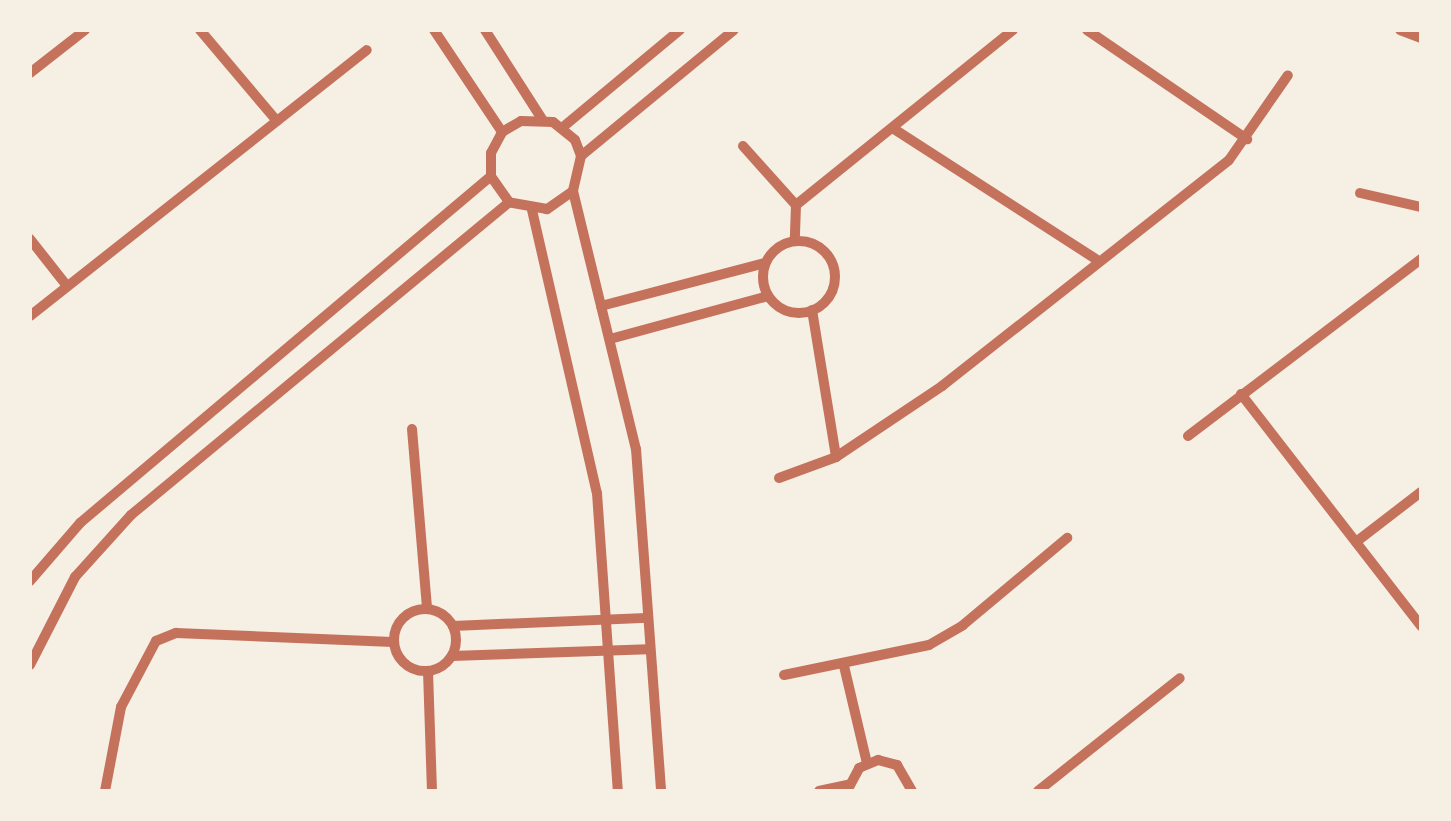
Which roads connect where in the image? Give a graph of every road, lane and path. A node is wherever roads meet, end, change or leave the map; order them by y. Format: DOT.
graph roads {
  1 [pos="85,30"];
  2 [pos="200,30"];
  3 [pos="434,30"];
  4 [pos="485,30"];
  5 [pos="680,30"];
  6 [pos="734,30"];
  7 [pos="1014,30"];
  8 [pos="1087,30"];
  9 [pos="1400,30"];
  10 [pos="1421,38"];
  11 [pos="366,50"];
  12 [pos="30,72"];
  13 [pos="1288,75"];
  14 [pos="542,119"];
  15 [pos="277,120"];
  16 [pos="562,127"];
  17 [pos="894,129"];
  18 [pos="502,132"];
  19 [pos="1246,140"];
  20 [pos="743,146"];
  21 [pos="581,156"];
  22 [pos="491,176"];
  23 [pos="572,191"];
  24 [pos="1360,193"];
  25 [pos="509,202"];
  26 [pos="796,205"];
  27 [pos="1421,207"];
  28 [pos="532,210"];
  29 [pos="30,239"];
  30 [pos="795,241"];
  31 [pos="1096,259"];
  32 [pos="1421,259"];
  33 [pos="765,264"];
  34 [pos="67,286"];
  35 [pos="768,296"];
  36 [pos="602,306"];
  37 [pos="812,310"];
  38 [pos="30,316"];
  39 [pos="610,338"];
  40 [pos="1240,394"];
  41 [pos="412,430"];
  42 [pos="1188,436"];
  43 [pos="836,457"];
  44 [pos="779,478"];
  45 [pos="1421,492"];
  46 [pos="1066,538"];
  47 [pos="1356,542"];
  48 [pos="30,581"];
  49 [pos="427,608"];
  50 [pos="647,618"];
  51 [pos="606,619"];
  52 [pos="453,626"];
  53 [pos="1421,626"];
  54 [pos="393,642"];
  55 [pos="608,648"];
  56 [pos="648,648"];
  57 [pos="452,656"];
  58 [pos="30,665"];
  59 [pos="844,666"];
  60 [pos="428,671"];
  61 [pos="784,675"];
  62 [pos="1180,678"];
  63 [pos="868,763"];
  64 [pos="848,788"];
  65 [pos="104,791"];
  66 [pos="432,791"];
  67 [pos="618,791"];
  68 [pos="661,791"];
  69 [pos="819,791"];
  70 [pos="912,791"];
  71 [pos="1038,791"];
  1 -- 12 [label="street"];
  2 -- 15 [label="street"];
  3 -- 18 [label="street"];
  4 -- 14 [label="street"];
  5 -- 16 [label="street"];
  6 -- 21 [label="street"];
  7 -- 17 [label="street"];
  8 -- 19 [label="street"];
  9 -- 10 [label="street"];
  11 -- 15 [label="street"];
  13 -- 19 [label="street"];
  14 -- 16 [label="street"];
  14 -- 18 [label="street"];
  15 -- 34 [label="street"];
  16 -- 21 [label="street"];
  17 -- 26 [label="street"];
  17 -- 31 [label="street"];
  18 -- 22 [label="street"];
  19 -- 31 [label="street"];
  20 -- 26 [label="street"];
  21 -- 23 [label="street"];
  22 -- 25 [label="street"];
  22 -- 48 [label="street"];
  23 -- 28 [label="street"];
  23 -- 36 [label="street"];
  24 -- 27 [label="street"];
  25 -- 28 [label="street"];
  25 -- 58 [label="street"];
  26 -- 30 [label="street"];
  28 -- 51 [label="street"];
  29 -- 34 [label="street"];
  30 -- 33 [label="street"];
  30 -- 37 [label="street"];
  31 -- 43 [label="street"];
  32 -- 40 [label="street"];
  33 -- 35 [label="street"];
  33 -- 36 [label="street"];
  34 -- 38 [label="street"];
  35 -- 37 [label="street"];
  35 -- 39 [label="street"];
  36 -- 39 [label="street"];
  37 -- 43 [label="street"];
  39 -- 50 [label="street"];
  40 -- 42 [label="street"];
  40 -- 47 [label="street"];
  41 -- 49 [label="street"];
  43 -- 44 [label="street"];
  45 -- 47 [label="street"];
  46 -- 59 [label="street"];
  47 -- 53 [label="street"];
  49 -- 52 [label="street"];
  49 -- 54 [label="street"];
  50 -- 51 [label="street"];
  50 -- 56 [label="street"];
  51 -- 52 [label="street"];
  51 -- 55 [label="street"];
  52 -- 57 [label="street"];
  54 -- 60 [label="street"];
  54 -- 65 [label="street"];
  55 -- 56 [label="street"];
  55 -- 57 [label="street"];
  55 -- 67 [label="street"];
  56 -- 68 [label="street"];
  57 -- 60 [label="street"];
  59 -- 61 [label="street"];
  59 -- 63 [label="street"];
  60 -- 66 [label="street"];
  62 -- 71 [label="street"];
  63 -- 64 [label="street"];
  63 -- 70 [label="street"];
  64 -- 69 [label="street"];
}
